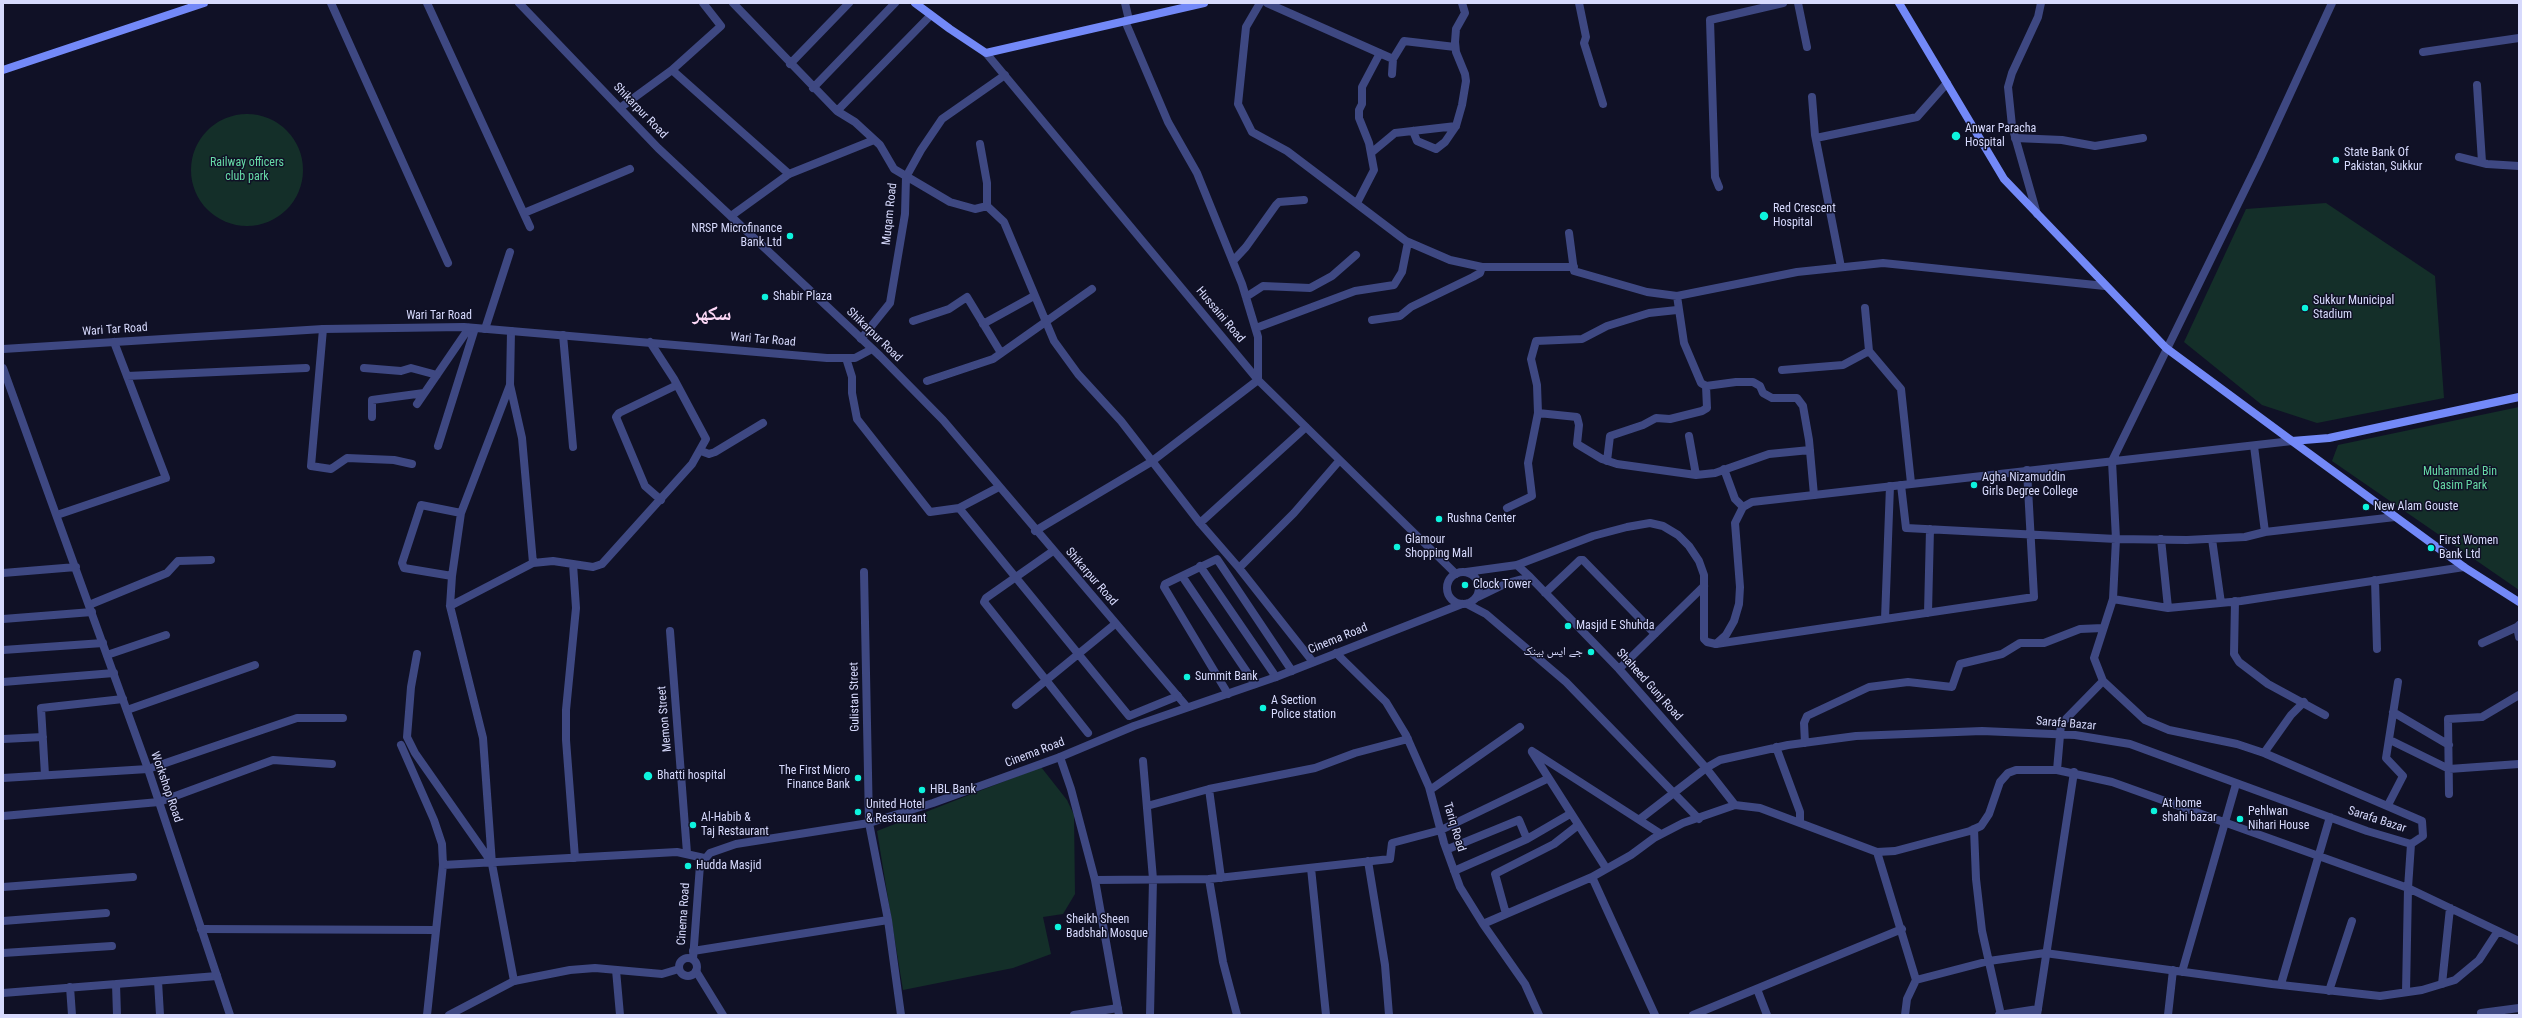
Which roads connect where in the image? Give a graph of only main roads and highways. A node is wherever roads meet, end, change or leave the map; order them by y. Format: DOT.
graph roads {
  1 [pos="204,3"];
  2 [pos="915,3"];
  3 [pos="1204,3"];
  4 [pos="1899,3"];
  5 [pos="3,70"];
  6 [pos="2519,397"];
  7 [pos="2292,441"];
  8 [pos="2519,602"];
  1 -- 5 [label="main road"];
  2 -- 3 [label="main road"];
  4 -- 7 [label="main road"];
  6 -- 7 [label="main road"];
  7 -- 8 [label="main road"];
}
